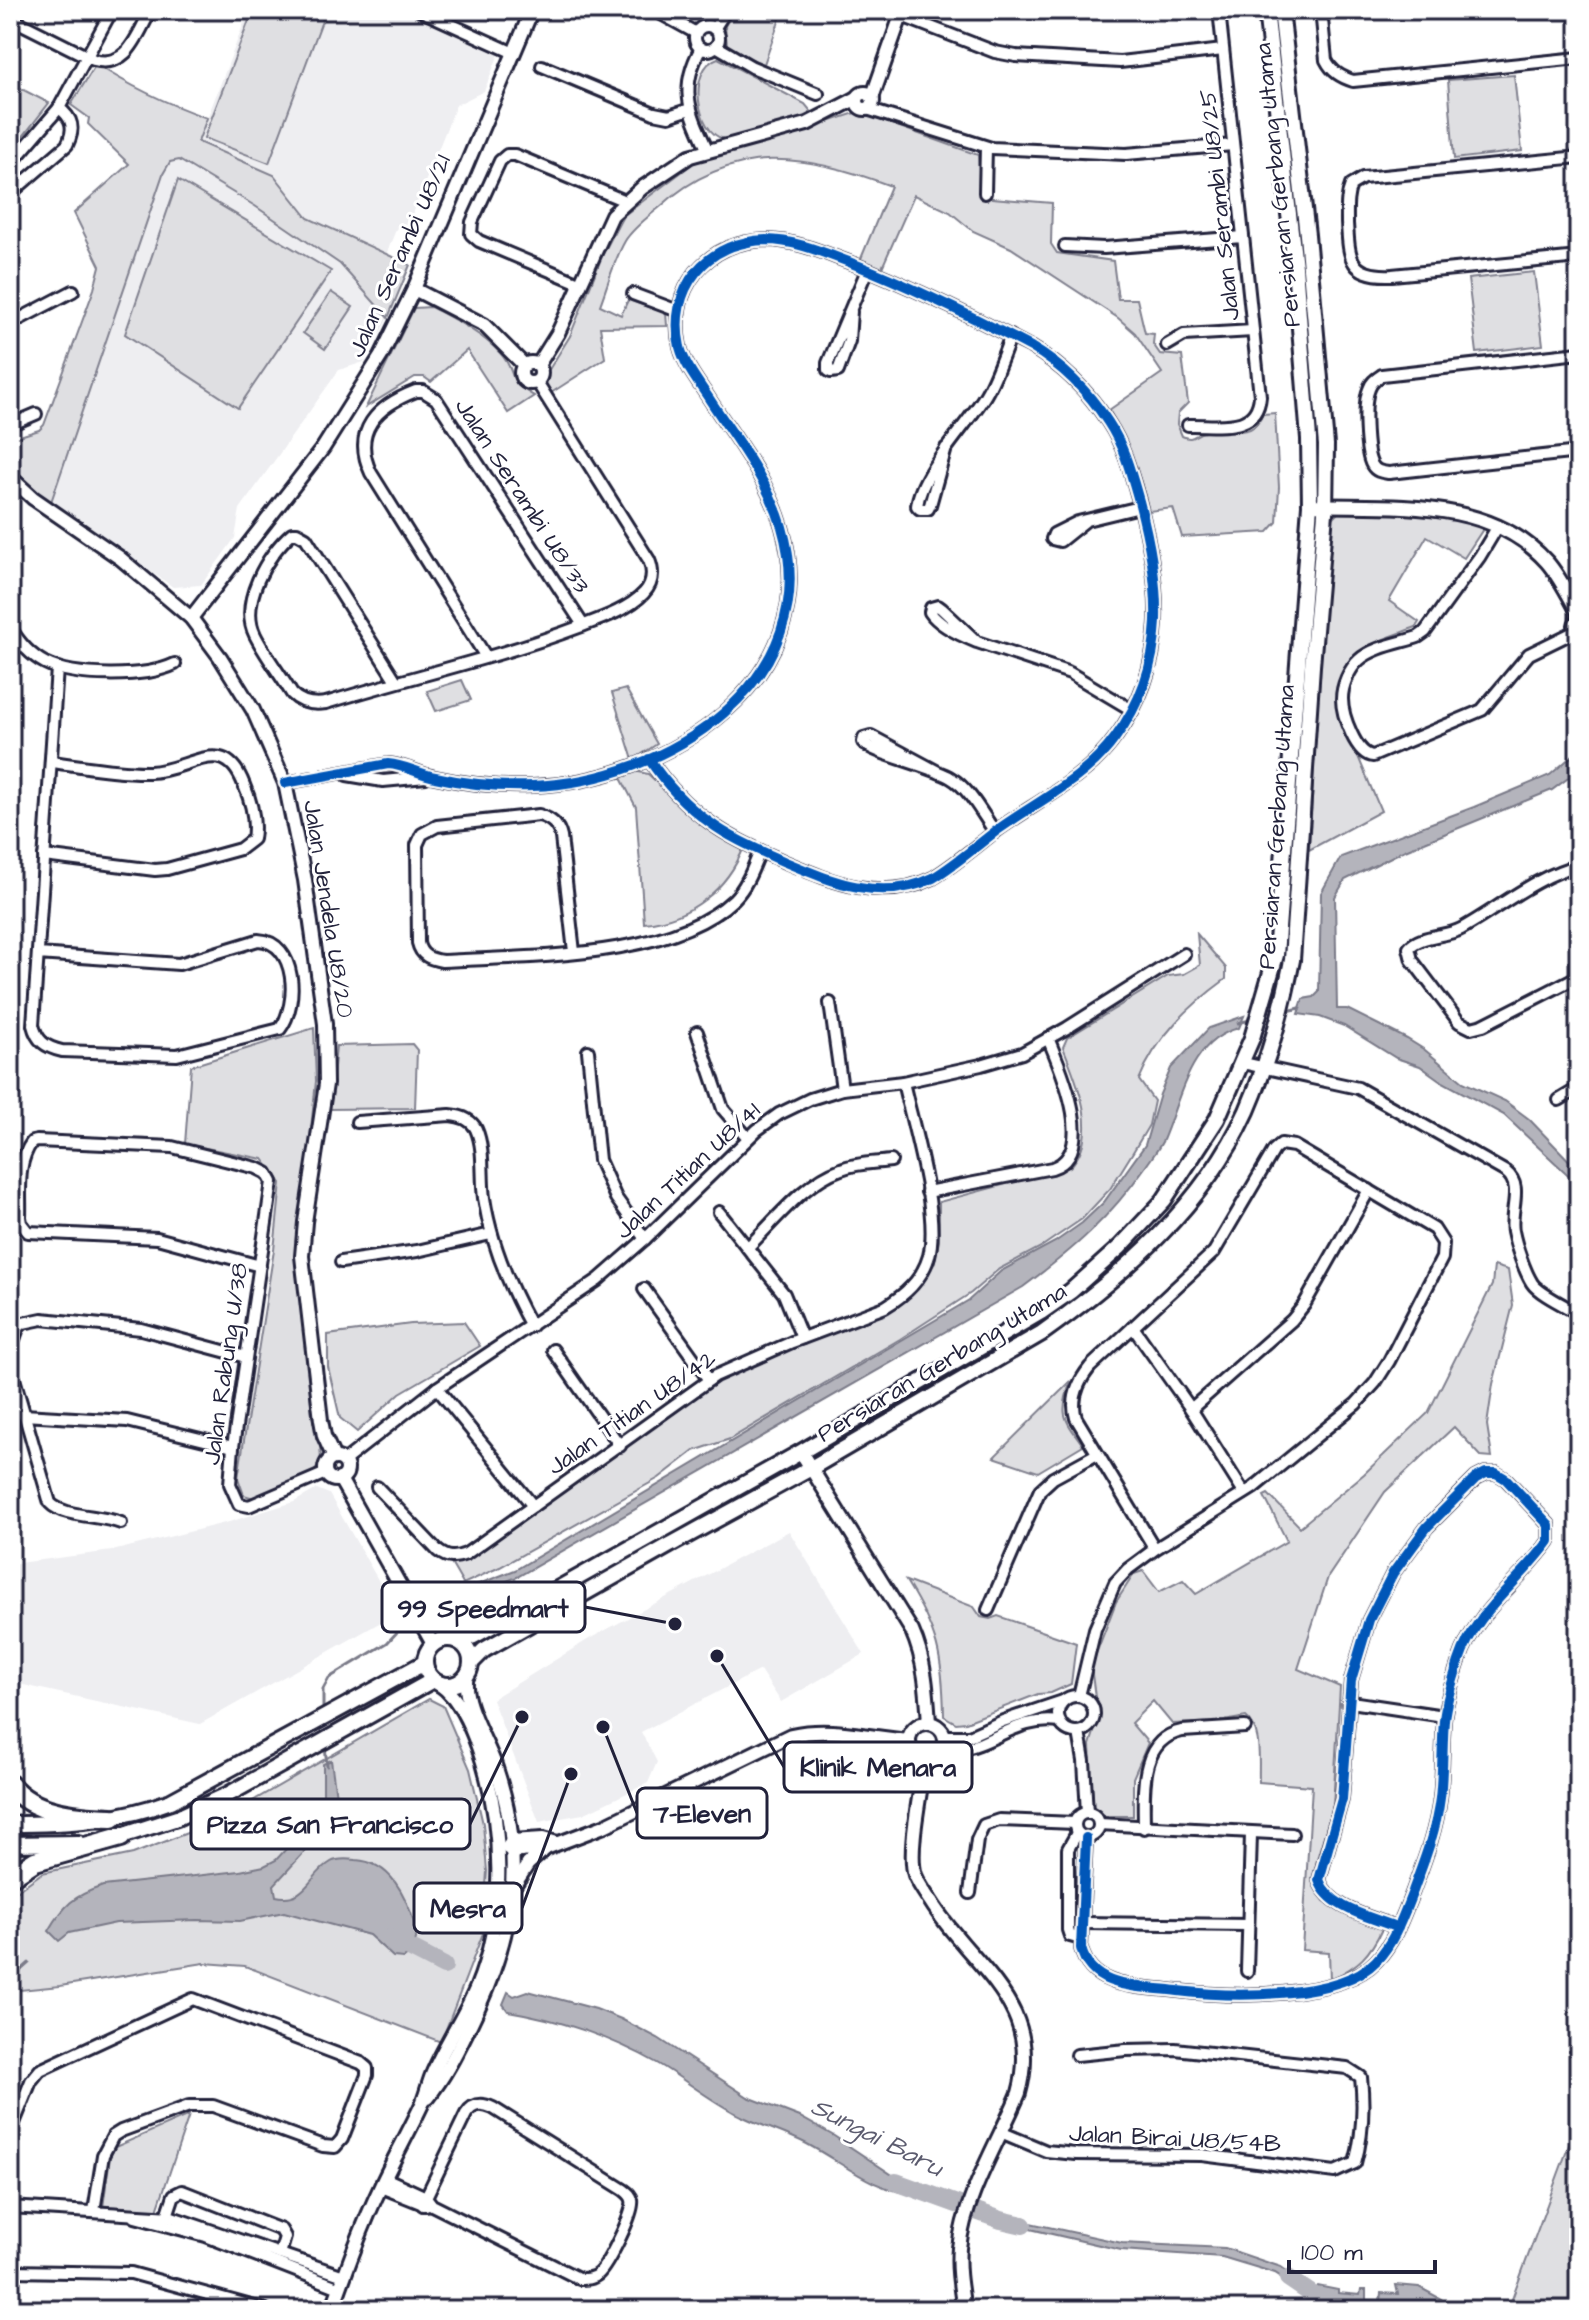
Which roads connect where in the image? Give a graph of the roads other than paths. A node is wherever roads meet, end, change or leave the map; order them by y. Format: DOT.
graph roads {
  1 [pos="112,10"];
  2 [pos="151,10"];
  3 [pos="419,10"];
  4 [pos="532,10"];
  5 [pos="654,10"];
  6 [pos="726,10"];
  7 [pos="1219,10"];
  8 [pos="1266,10"];
  9 [pos="1281,10"];
  10 [pos="1321,10"];
  11 [pos="902,13"];
  12 [pos="10,18"];
  13 [pos="714,29"];
  14 [pos="696,33"];
  15 [pos="716,46"];
  16 [pos="701,48"];
  17 [pos="1223,50"];
  18 [pos="514,53"];
  19 [pos="88,58"];
  20 [pos="1579,58"];
  21 [pos="542,66"];
  22 [pos="818,94"];
  23 [pos="865,101"];
  24 [pos="59,108"];
  25 [pos="690,109"];
  26 [pos="1233,145"];
  27 [pos="986,147"];
  28 [pos="708,151"];
  29 [pos="1579,157"];
  30 [pos="10,165"];
  31 [pos="985,193"];
  32 [pos="10,194"];
  33 [pos="625,201"];
  34 [pos="1243,237"];
  35 [pos="1065,246"];
  36 [pos="1579,257"];
  37 [pos="867,270"];
  38 [pos="579,283"];
  39 [pos="414,289"];
  40 [pos="73,291"];
  41 [pos="633,294"];
  42 [pos="678,311"];
  43 [pos="851,311"];
  44 [pos="10,324"];
  45 [pos="1253,331"];
  46 [pos="1011,336"];
  47 [pos="1167,345"];
  48 [pos="1579,353"];
  49 [pos="524,365"];
  50 [pos="538,365"];
  51 [pos="537,382"];
  52 [pos="36,414"];
  53 [pos="10,425"];
  54 [pos="1188,425"];
  55 [pos="946,448"];
  56 [pos="1579,452"];
  57 [pos="12,484"];
  58 [pos="1310,505"];
  59 [pos="1326,505"];
  60 [pos="1140,507"];
  61 [pos="1085,521"];
  62 [pos="1501,527"];
  63 [pos="1579,615"];
  64 [pos="191,618"];
  65 [pos="583,625"];
  66 [pos="10,627"];
  67 [pos="1578,633"];
  68 [pos="977,642"];
  69 [pos="486,657"];
  70 [pos="175,664"];
  71 [pos="57,668"];
  72 [pos="396,681"];
  73 [pos="1132,710"];
  74 [pos="649,759"];
  75 [pos="52,762"];
  76 [pos="940,773"];
  77 [pos="333,774"];
  78 [pos="430,776"];
  79 [pos="285,783"];
  80 [pos="995,832"];
  81 [pos="760,851"];
  82 [pos="44,856"];
  83 [pos="1579,865"];
  84 [pos="574,952"];
  85 [pos="38,954"];
  86 [pos="1184,954"];
  87 [pos="1579,976"];
  88 [pos="830,1003"];
  89 [pos="697,1032"];
  90 [pos="1048,1038"];
  91 [pos="588,1051"];
  92 [pos="1243,1063"];
  93 [pos="1264,1067"];
  94 [pos="903,1082"];
  95 [pos="1579,1088"];
  96 [pos="842,1089"];
  97 [pos="1559,1100"];
  98 [pos="357,1122"];
  99 [pos="748,1138"];
  100 [pos="891,1161"];
  101 [pos="1369,1190"];
  102 [pos="927,1192"];
  103 [pos="719,1212"];
  104 [pos="491,1234"];
  105 [pos="645,1239"];
  106 [pos="748,1247"];
  107 [pos="341,1262"];
  108 [pos="260,1266"];
  109 [pos="644,1289"];
  110 [pos="1579,1314"];
  111 [pos="531,1326"];
  112 [pos="1133,1327"];
  113 [pos="802,1338"];
  114 [pos="553,1350"];
  115 [pos="246,1357"];
  116 [pos="709,1380"];
  117 [pos="437,1388"];
  118 [pos="1191,1409"];
  119 [pos="23,1415"];
  120 [pos="620,1446"];
  121 [pos="233,1447"];
  122 [pos="801,1452"];
  123 [pos="1097,1454"];
  124 [pos="339,1459"];
  125 [pos="811,1468"];
  126 [pos="326,1473"];
  127 [pos="340,1479"];
  128 [pos="377,1487"];
  129 [pos="1244,1493"];
  130 [pos="533,1506"];
  131 [pos="121,1523"];
  132 [pos="1155,1549"];
  133 [pos="988,1610"];
  134 [pos="458,1641"];
  135 [pos="433,1644"];
  136 [pos="424,1663"];
  137 [pos="469,1669"];
  138 [pos="436,1682"];
  139 [pos="1079,1696"];
  140 [pos="1063,1701"];
  141 [pos="1351,1702"];
  142 [pos="1444,1716"];
  143 [pos="1060,1722"];
  144 [pos="929,1723"];
  145 [pos="1245,1727"];
  146 [pos="1079,1732"];
  147 [pos="944,1736"];
  148 [pos="909,1741"];
  149 [pos="941,1752"];
  150 [pos="925,1759"];
  151 [pos="10,1785"];
  152 [pos="1087,1813"];
  153 [pos="508,1816"];
  154 [pos="112,1818"];
  155 [pos="10,1824"];
  156 [pos="1099,1824"];
  157 [pos="1144,1828"];
  158 [pos="496,1830"];
  159 [pos="1079,1831"];
  160 [pos="1251,1834"];
  161 [pos="1292,1834"];
  162 [pos="121,1837"];
  163 [pos="548,1843"];
  164 [pos="10,1844"];
  165 [pos="511,1847"];
  166 [pos="497,1867"];
  167 [pos="10,1877"];
  168 [pos="512,1890"];
  169 [pos="970,1893"];
  170 [pos="1081,1923"];
  171 [pos="1248,1925"];
  172 [pos="1398,1928"];
  173 [pos="1081,1939"];
  174 [pos="497,1942"];
  175 [pos="1247,1971"];
  176 [pos="1077,2055"];
  177 [pos="10,2133"];
  178 [pos="1003,2133"];
  179 [pos="383,2182"];
  180 [pos="427,2202"];
  181 [pos="10,2207"];
  182 [pos="94,2211"];
  183 [pos="129,2215"];
  184 [pos="167,2216"];
  185 [pos="280,2254"];
  186 [pos="10,2271"];
  187 [pos="342,2282"];
  188 [pos="266,2310"];
  189 [pos="332,2310"];
  190 [pos="964,2310"];
  1 -- 19 [label="street"];
  2 -- 19 [label="street"];
  3 -- 18 [label="street"];
  4 -- 18 [label="street, Jalan Serambi U8/21"];
  5 -- 14 [label="street"];
  6 -- 13 [label="street"];
  7 -- 17 [label="street, Jalan Serambi U8/25"];
  8 -- 58 [label="main road, Persiaran Gerbang Utama"];
  9 -- 59 [label="main road, Persiaran Gerbang Utama"];
  10 -- 20 [label="street"];
  11 -- 17 [label="street"];
  11 -- 23 [label="street"];
  12 -- 19 [label="street"];
  13 -- 14 [label="street"];
  13 -- 15 [label="street"];
  14 -- 16 [label="street"];
  15 -- 16 [label="street"];
  15 -- 22 [label="street"];
  16 -- 25 [label="street"];
  17 -- 26 [label="street, Jalan Serambi U8/25"];
  18 -- 39 [label="street, Jalan Serambi U8/21"];
  19 -- 24 [label="street"];
  21 -- 25 [label="street"];
  23 -- 27 [label="street"];
  23 -- 28 [label="street"];
  24 -- 30 [label="street"];
  24 -- 32 [label="street"];
  25 -- 28 [label="street"];
  26 -- 27 [label="street"];
  26 -- 34 [label="street, Jalan Serambi U8/25"];
  27 -- 31 [label="street"];
  28 -- 33 [label="street"];
  29 -- 36 [label="street"];
  33 -- 38 [label="street"];
  33 -- 38 [label="street"];
  34 -- 35 [label="street"];
  34 -- 45 [label="street, Jalan Serambi U8/25"];
  37 -- 42 [label="street"];
  37 -- 43 [label="street"];
  37 -- 46 [label="street"];
  38 -- 50 [label="street"];
  39 -- 49 [label="street"];
  39 -- 64 [label="street, Jalan Serambi U8/21"];
  40 -- 44 [label="street"];
  41 -- 42 [label="street"];
  42 -- 74 [label="street"];
  43 -- 43 [label="street"];
  45 -- 47 [label="street"];
  45 -- 54 [label="street, Jalan Serambi U8/25"];
  46 -- 55 [label="street"];
  46 -- 60 [label="street"];
  48 -- 56 [label="street"];
  49 -- 50 [label="street"];
  49 -- 51 [label="street"];
  50 -- 51 [label="street"];
  51 -- 65 [label="street"];
  52 -- 53 [label="street"];
  55 -- 55 [label="street"];
  57 -- 64 [label="street, Jalan Jendela U8/20"];
  58 -- 59 [label="street"];
  58 -- 92 [label="main road, Persiaran Gerbang Utama"];
  59 -- 62 [label="street"];
  59 -- 93 [label="main road, Persiaran Gerbang Utama"];
  60 -- 61 [label="street"];
  60 -- 73 [label="street"];
  62 -- 63 [label="street"];
  62 -- 67 [label="street"];
  63 -- 67 [label="street"];
  64 -- 79 [label="street, Jalan Jendela U8/20"];
  65 -- 69 [label="street"];
  65 -- 69 [label="street, Jalan Serambi U8/33"];
  66 -- 71 [label="street"];
  68 -- 73 [label="street"];
  69 -- 72 [label="street"];
  70 -- 71 [label="street"];
  71 -- 75 [label="street"];
  72 -- 72 [label="street"];
  73 -- 80 [label="street"];
  74 -- 78 [label="street"];
  74 -- 81 [label="street"];
  75 -- 82 [label="street"];
  75 -- 82 [label="street"];
  76 -- 76 [label="street"];
  76 -- 80 [label="street"];
  77 -- 78 [label="street"];
  77 -- 78 [label="street"];
  77 -- 79 [label="street"];
  79 -- 124 [label="street, Jalan Jendela U8/20"];
  80 -- 81 [label="street"];
  81 -- 84 [label="street"];
  82 -- 85 [label="street"];
  83 -- 87 [label="street"];
  84 -- 84 [label="street"];
  85 -- 85 [label="street"];
  86 -- 90 [label="street, Jalan Titian U8/41"];
  88 -- 96 [label="street"];
  89 -- 99 [label="street"];
  90 -- 94 [label="street, Jalan Titian U8/41"];
  90 -- 102 [label="street"];
  91 -- 105 [label="street"];
  92 -- 93 [label="street"];
  92 -- 122 [label="main road, Persiaran Gerbang Utama"];
  93 -- 110 [label="street"];
  93 -- 125 [label="main road, Persiaran Gerbang Utama"];
  94 -- 96 [label="street, Jalan Titian U8/41"];
  94 -- 102 [label="street, Jalan Titian U8/42"];
  95 -- 97 [label="street"];
  96 -- 99 [label="street, Jalan Titian U8/41"];
  98 -- 104 [label="street"];
  99 -- 105 [label="street, Jalan Titian U8/41"];
  100 -- 106 [label="street"];
  101 -- 112 [label="street"];
  101 -- 118 [label="street"];
  101 -- 129 [label="street"];
  102 -- 113 [label="street, Jalan Titian U8/42"];
  103 -- 106 [label="street"];
  104 -- 107 [label="street"];
  104 -- 111 [label="street"];
  105 -- 111 [label="street, Jalan Titian U8/41"];
  106 -- 113 [label="street"];
  108 -- 108 [label="street, Jalan Rabung U/38"];
  108 -- 115 [label="street, Jalan Rabung U/38"];
  109 -- 116 [label="street"];
  111 -- 117 [label="street, Jalan Titian U8/41"];
  112 -- 118 [label="street"];
  112 -- 123 [label="street"];
  113 -- 116 [label="street, Jalan Titian U8/42"];
  114 -- 120 [label="street"];
  115 -- 119 [label="street"];
  115 -- 121 [label="street, Jalan Rabung U/38"];
  116 -- 120 [label="street, Jalan Titian U8/42"];
  117 -- 124 [label="street, Jalan Titian U8/41"];
  117 -- 130 [label="street, Jalan Titian U8/42"];
  118 -- 129 [label="street"];
  119 -- 121 [label="street"];
  119 -- 131 [label="street"];
  120 -- 130 [label="street, Jalan Titian U8/42"];
  121 -- 126 [label="street, Jalan Rabung U/38"];
  122 -- 125 [label="street"];
  122 -- 134 [label="main road, Persiaran Gerbang Utama"];
  123 -- 132 [label="street"];
  123 -- 133 [label="street"];
  124 -- 126 [label="street"];
  124 -- 127 [label="street"];
  125 -- 137 [label="main road, Persiaran Gerbang Utama"];
  125 -- 144 [label="street"];
  126 -- 127 [label="street"];
  127 -- 135 [label="street"];
  128 -- 130 [label="street, Jalan Titian U8/42"];
  129 -- 132 [label="street"];
  132 -- 139 [label="street"];
  134 -- 135 [label="main road"];
  134 -- 137 [label="main road"];
  135 -- 136 [label="main road"];
  136 -- 138 [label="main road"];
  136 -- 154 [label="main road"];
  137 -- 138 [label="main road"];
  137 -- 153 [label="street"];
  138 -- 158 [label="street"];
  138 -- 162 [label="main road"];
  139 -- 140 [label="street"];
  139 -- 146 [label="street"];
  140 -- 143 [label="street"];
  140 -- 147 [label="street"];
  141 -- 142 [label="street"];
  141 -- 142 [label="street"];
  141 -- 172 [label="street"];
  142 -- 172 [label="street"];
  143 -- 146 [label="street"];
  143 -- 149 [label="street"];
  144 -- 147 [label="street"];
  144 -- 148 [label="street"];
  145 -- 157 [label="street"];
  146 -- 152 [label="street"];
  147 -- 149 [label="street"];
  148 -- 150 [label="street"];
  148 -- 163 [label="street"];
  149 -- 150 [label="street"];
  150 -- 178 [label="street"];
  151 -- 154 [label="highway"];
  152 -- 156 [label="street"];
  152 -- 159 [label="street"];
  153 -- 163 [label="street"];
  153 -- 165 [label="street"];
  154 -- 155 [label="main road"];
  156 -- 157 [label="street"];
  156 -- 159 [label="street"];
  157 -- 160 [label="street"];
  158 -- 165 [label="street"];
  158 -- 166 [label="street"];
  159 -- 169 [label="street"];
  159 -- 170 [label="street"];
  159 -- 173 [label="street"];
  160 -- 161 [label="street"];
  160 -- 171 [label="street"];
  162 -- 164 [label="main road"];
  162 -- 167 [label="highway"];
  163 -- 165 [label="street"];
  163 -- 168 [label="street"];
  165 -- 166 [label="street"];
  165 -- 168 [label="street"];
  166 -- 174 [label="street"];
  168 -- 174 [label="street"];
  170 -- 171 [label="street"];
  170 -- 173 [label="street"];
  171 -- 175 [label="street"];
  172 -- 173 [label="street"];
  174 -- 179 [label="street"];
  176 -- 178 [label="street, Jalan Birai U8/54B"];
  177 -- 182 [label="street"];
  178 -- 190 [label="street"];
  179 -- 180 [label="street"];
  179 -- 187 [label="street"];
  180 -- 180 [label="street"];
  181 -- 182 [label="street"];
  182 -- 183 [label="street"];
  183 -- 184 [label="street"];
  183 -- 187 [label="street"];
  184 -- 185 [label="street"];
  184 -- 185 [label="street"];
  185 -- 187 [label="street"];
  186 -- 188 [label="street"];
  187 -- 189 [label="street"];
}
